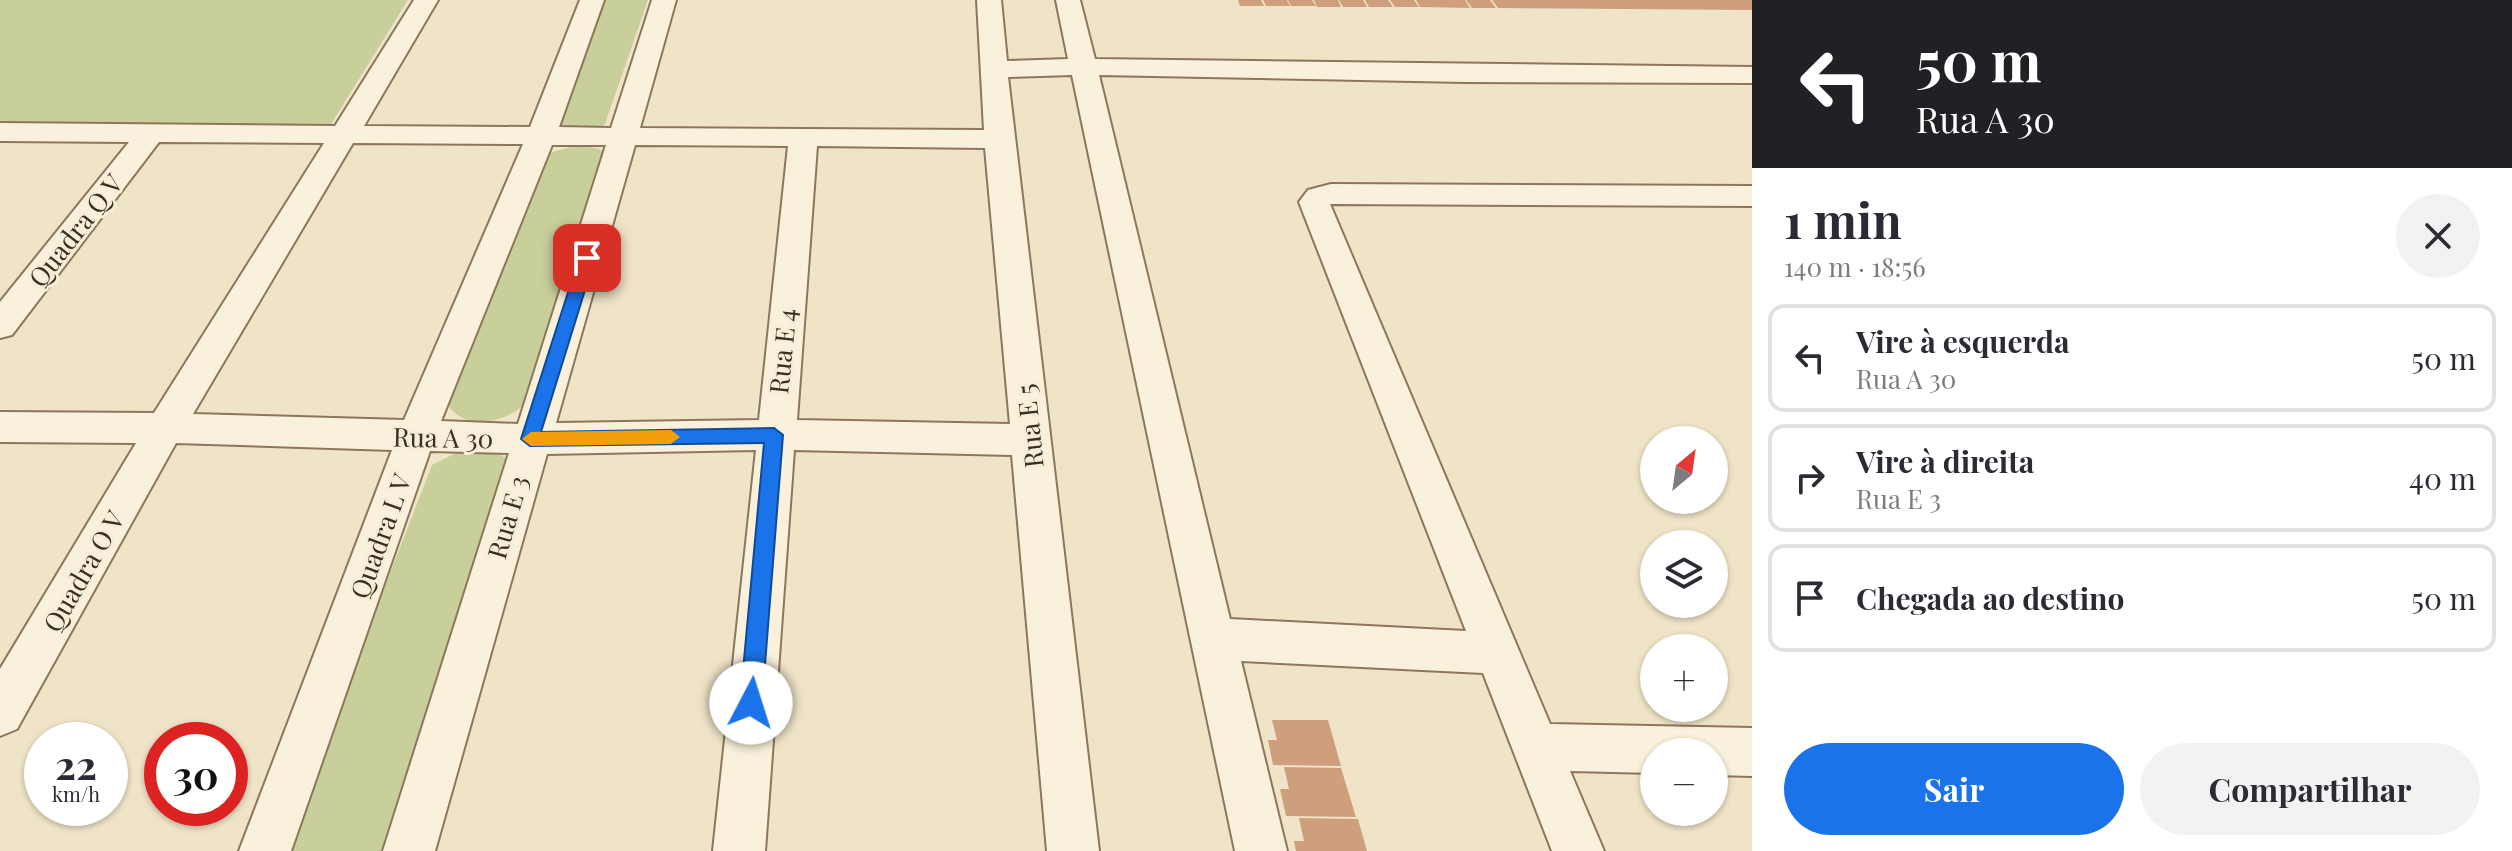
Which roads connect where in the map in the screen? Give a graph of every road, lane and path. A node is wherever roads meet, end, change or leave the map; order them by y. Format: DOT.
graph roads {
  1 [pos="426,0"];
  2 [pos="592,0"];
  3 [pos="664,0"];
  4 [pos="989,0"];
  5 [pos="1068,0"];
  6 [pos="1085,67"];
  7 [pos="993,69"];
  8 [pos="1752,75"];
  9 [pos="0,132"];
  10 [pos="150,134"];
  11 [pos="342,135"];
  12 [pos="541,137"];
  13 [pos="625,137"];
  14 [pos="803,138"];
  15 [pos="999,139"];
  16 [pos="1752,196"];
  17 [pos="0,326"];
  18 [pos="0,427"];
  19 [pos="165,428"];
  20 [pos="774,435"];
  21 [pos="416,437"];
  22 [pos="530,439"];
  23 [pos="1031,440"];
  24 [pos="1215,639"];
  25 [pos="1497,653"];
  26 [pos="0,713"];
  27 [pos="1535,747"];
  28 [pos="1752,752"];
  29 [pos="265,851"];
  30 [pos="409,851"];
  31 [pos="739,851"];
  32 [pos="1073,851"];
  33 [pos="1261,851"];
  34 [pos="1578,851"];
  1 -- 11 [label="street, Quadra O V"];
  2 -- 12 [label="street, Quadra L V"];
  3 -- 13 [label="street, Rua E 3"];
  4 -- 7 [label="street, Rua E 5"];
  5 -- 6 [label="street"];
  6 -- 7 [label="street"];
  6 -- 8 [label="street"];
  6 -- 24 [label="street"];
  7 -- 15 [label="street, Rua E 5"];
  9 -- 10 [label="street"];
  10 -- 11 [label="street"];
  10 -- 17 [label="street, Quadra Q V"];
  11 -- 12 [label="street"];
  11 -- 19 [label="street, Quadra O V"];
  12 -- 13 [label="street"];
  12 -- 21 [label="street, Quadra L V"];
  13 -- 14 [label="street"];
  13 -- 22 [label="street, Rua E 3"];
  14 -- 15 [label="street"];
  14 -- 20 [label="street, Rua E 4"];
  15 -- 23 [label="street, Rua E 5"];
  16 -- 25 [label="street"];
  18 -- 19 [label="street, Rua A 30"];
  19 -- 21 [label="street, Rua A 30"];
  19 -- 26 [label="street, Quadra O V"];
  20 -- 22 [label="street, Rua A 30"];
  20 -- 23 [label="street, Rua A 30"];
  20 -- 31 [label="street, Rua E 4"];
  21 -- 22 [label="street, Rua A 30"];
  21 -- 29 [label="street, Quadra L V"];
  22 -- 30 [label="street, Rua E 3"];
  23 -- 32 [label="street, Rua E 5"];
  24 -- 25 [label="street"];
  24 -- 33 [label="street"];
  25 -- 27 [label="street"];
  27 -- 28 [label="street"];
  27 -- 34 [label="street"];
}
